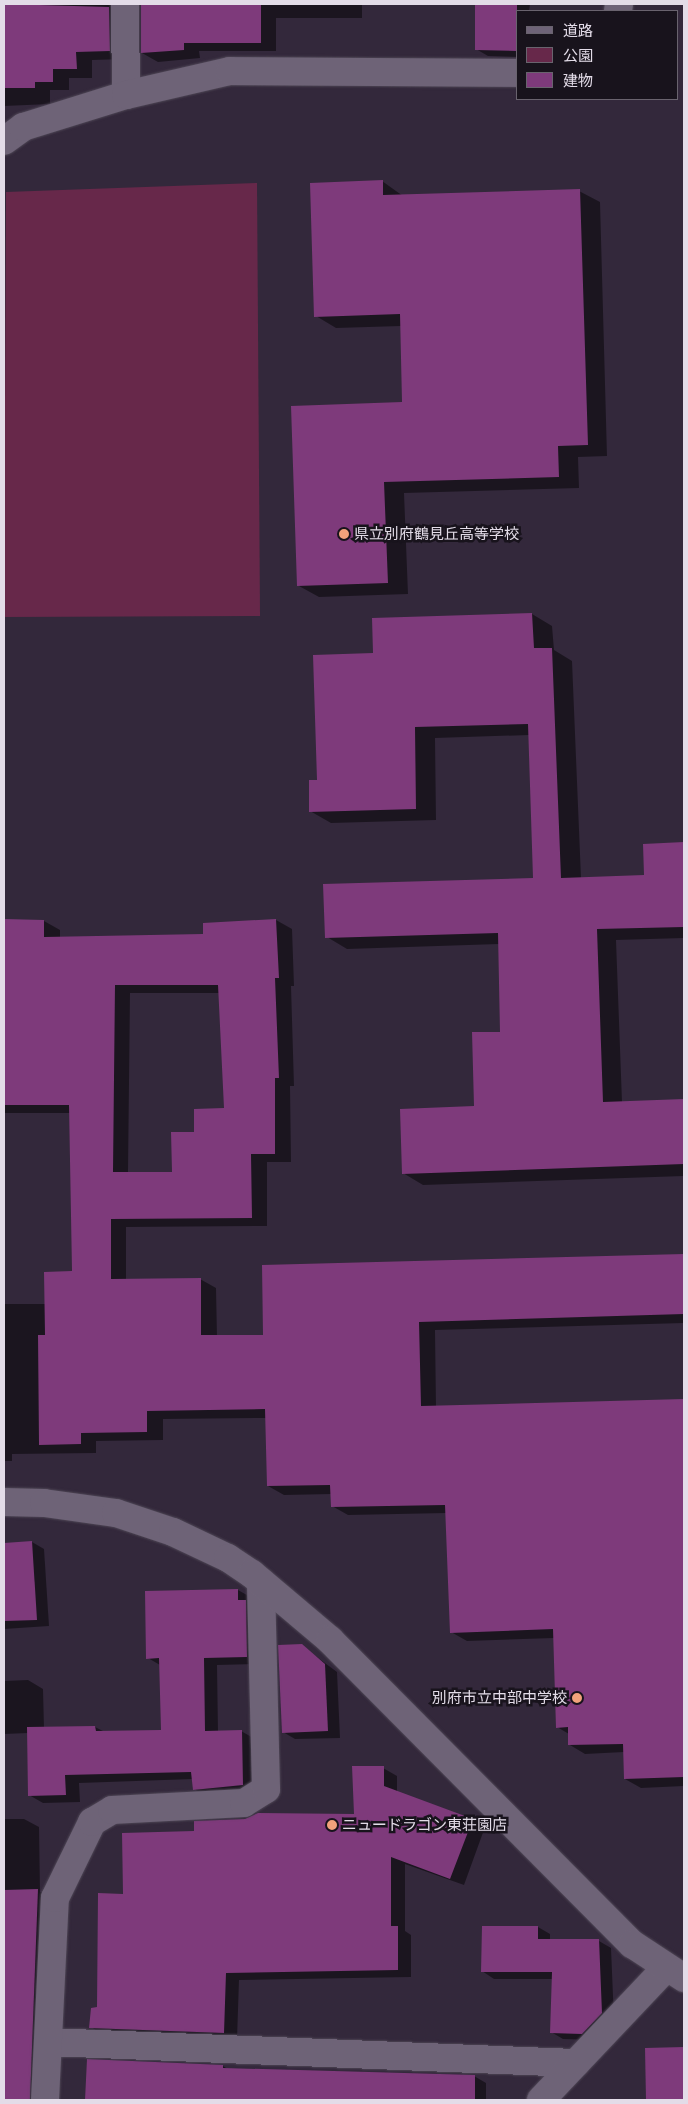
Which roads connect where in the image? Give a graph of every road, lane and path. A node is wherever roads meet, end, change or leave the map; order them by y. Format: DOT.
graph roads {
  1 [pos="125,4"];
  2 [pos="516,72"];
  3 [pos="126,95"];
  4 [pos="4,141"];
  5 [pos="4,1502"];
  6 [pos="261,1582"];
  7 [pos="675,1973"];
  8 [pos="48,2042"];
  9 [pos="576,2063"];
  10 [pos="45,2100"];
  11 [pos="541,2100"];
  1 -- 3 [label="street"];
  2 -- 3 [label="street"];
  3 -- 4 [label="street"];
  5 -- 6 [label="street"];
  6 -- 7 [label="street"];
  6 -- 8 [label="street"];
  7 -- 9 [label="street"];
  8 -- 9 [label="street"];
  8 -- 10 [label="street"];
  9 -- 11 [label="street"];
}
